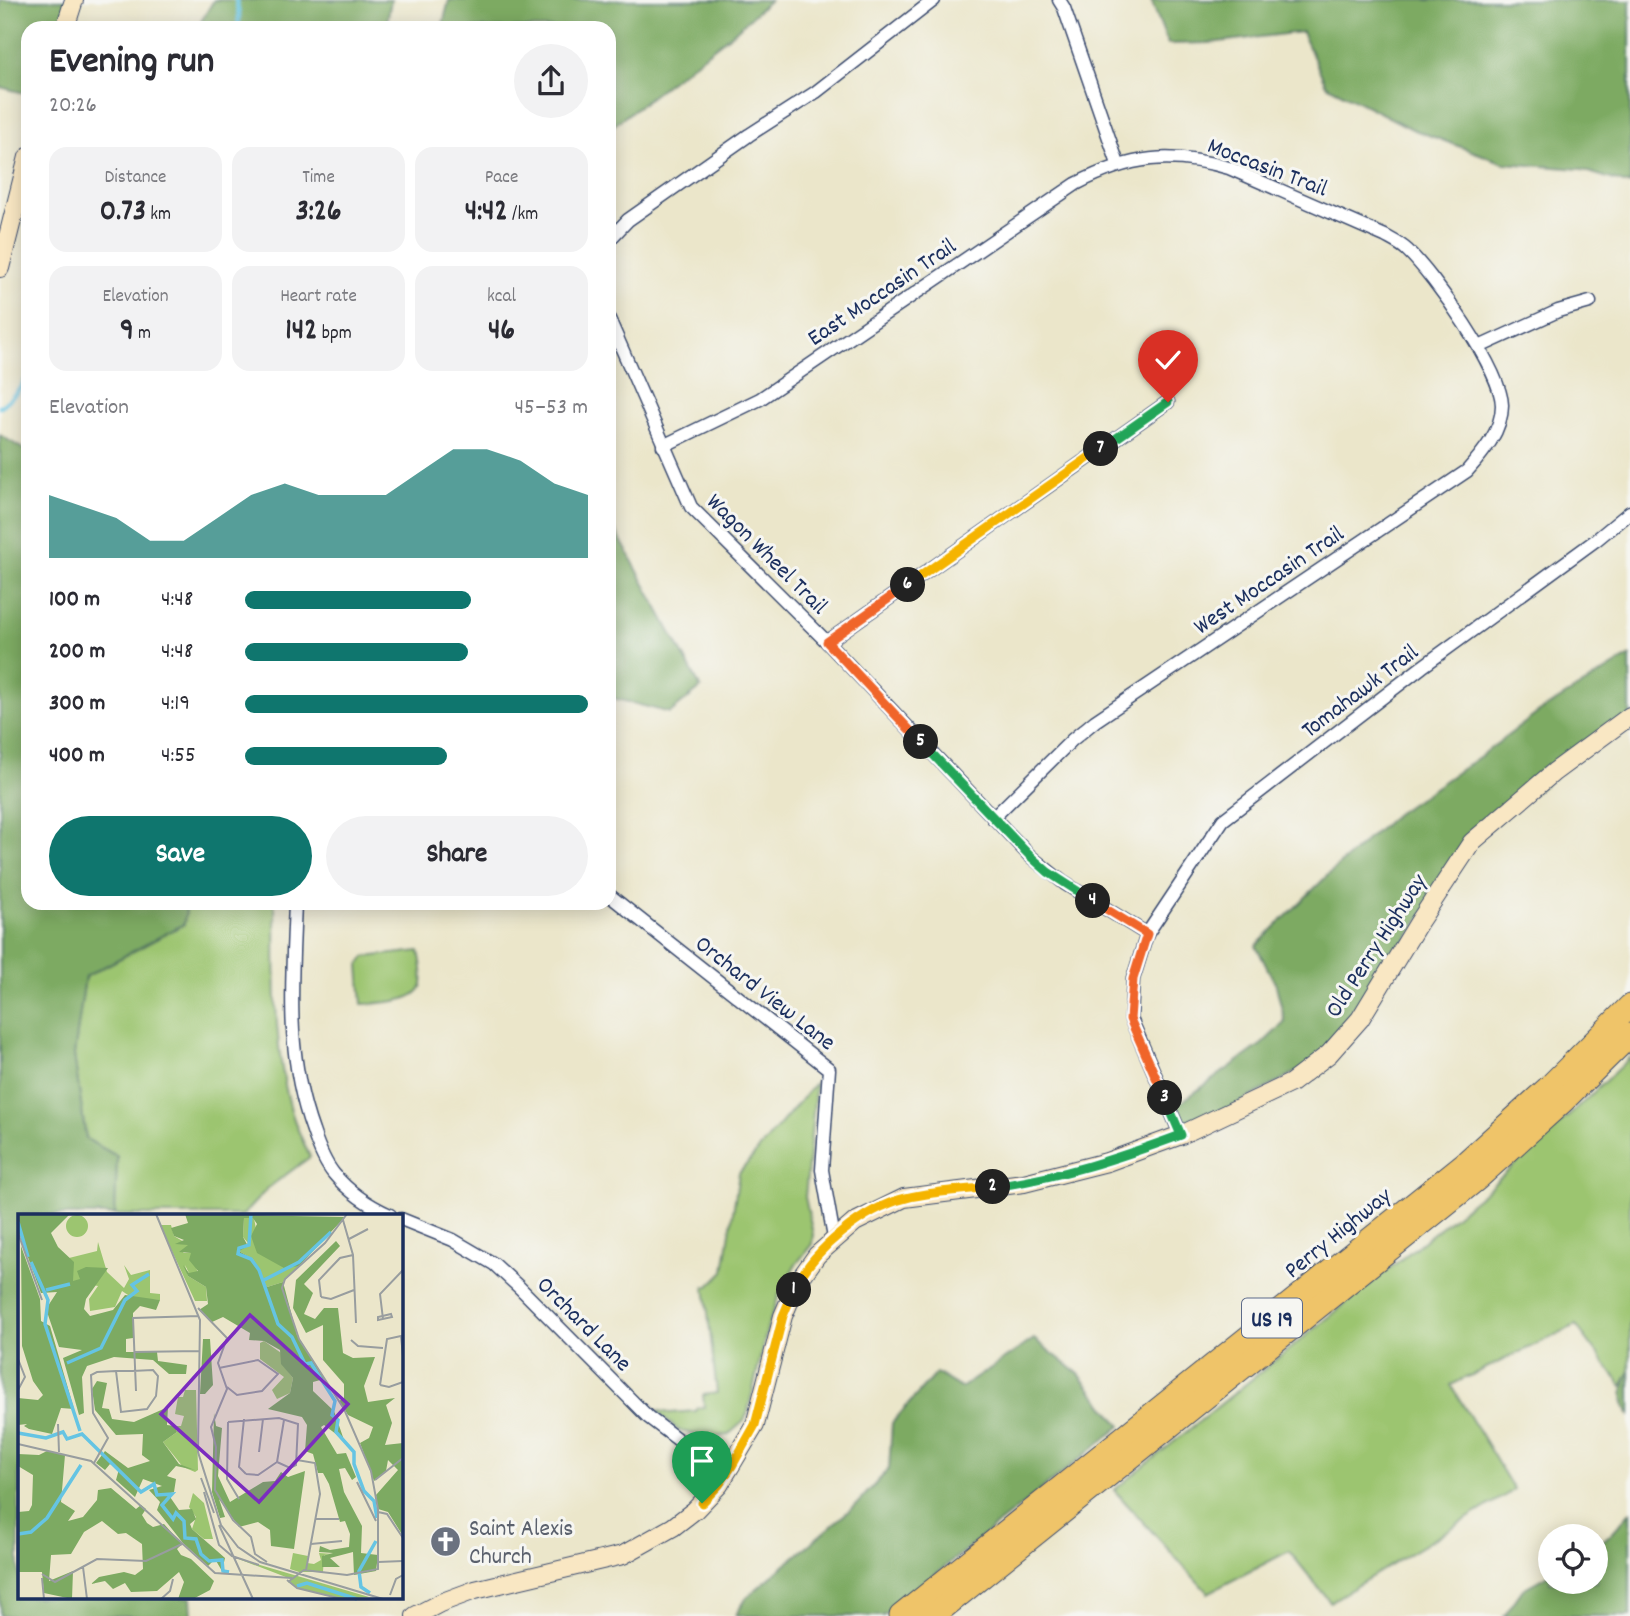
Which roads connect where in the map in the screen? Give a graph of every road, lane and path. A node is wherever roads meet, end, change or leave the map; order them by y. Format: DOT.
graph roads {
  1 [pos="74,0"];
  2 [pos="934,0"];
  3 [pos="1059,0"];
  4 [pos="67,21"];
  5 [pos="1118,164"];
  6 [pos="21,185"];
  7 [pos="616,233"];
  8 [pos="0,268"];
  9 [pos="1590,302"];
  10 [pos="616,335"];
  11 [pos="1479,348"];
  12 [pos="1168,402"];
  13 [pos="663,446"];
  14 [pos="1630,512"];
  15 [pos="827,642"];
  16 [pos="1630,716"];
  17 [pos="993,818"];
  18 [pos="616,901"];
  19 [pos="295,910"];
  20 [pos="1147,934"];
  21 [pos="1630,1006"];
  22 [pos="1630,1035"];
  23 [pos="1181,1135"];
  24 [pos="388,1214"];
  25 [pos="402,1219"];
  26 [pos="834,1238"];
  27 [pos="732,1466"];
  28 [pos="415,1616"];
  29 [pos="901,1616"];
  30 [pos="933,1616"];
  1 -- 4 [label="street"];
  2 -- 7 [label="street"];
  3 -- 5 [label="street"];
  5 -- 11 [label="street, Moccasin Trail"];
  5 -- 13 [label="street, East Moccasin Trail"];
  6 -- 8 [label="street"];
  9 -- 11 [label="street"];
  10 -- 13 [label="street, Wagon Wheel Trail"];
  11 -- 17 [label="street, West Moccasin Trail"];
  12 -- 15 [label="street"];
  13 -- 15 [label="street, Wagon Wheel Trail"];
  14 -- 20 [label="street, Tomahawk Trail"];
  15 -- 17 [label="street, Wagon Wheel Trail"];
  16 -- 23 [label="street, Old Perry Highway"];
  17 -- 20 [label="street, Wagon Wheel Trail"];
  18 -- 26 [label="street, Orchard View Lane"];
  19 -- 24 [label="street"];
  20 -- 23 [label="street"];
  21 -- 29 [label="highway, Perry Highway / US 19"];
  22 -- 30 [label="highway, Perry Highway / US 19"];
  23 -- 26 [label="street, Old Perry Highway"];
  25 -- 27 [label="street, Orchard Lane"];
  26 -- 27 [label="street, Old Perry Highway"];
  27 -- 28 [label="street, Old Perry Highway"];
}
